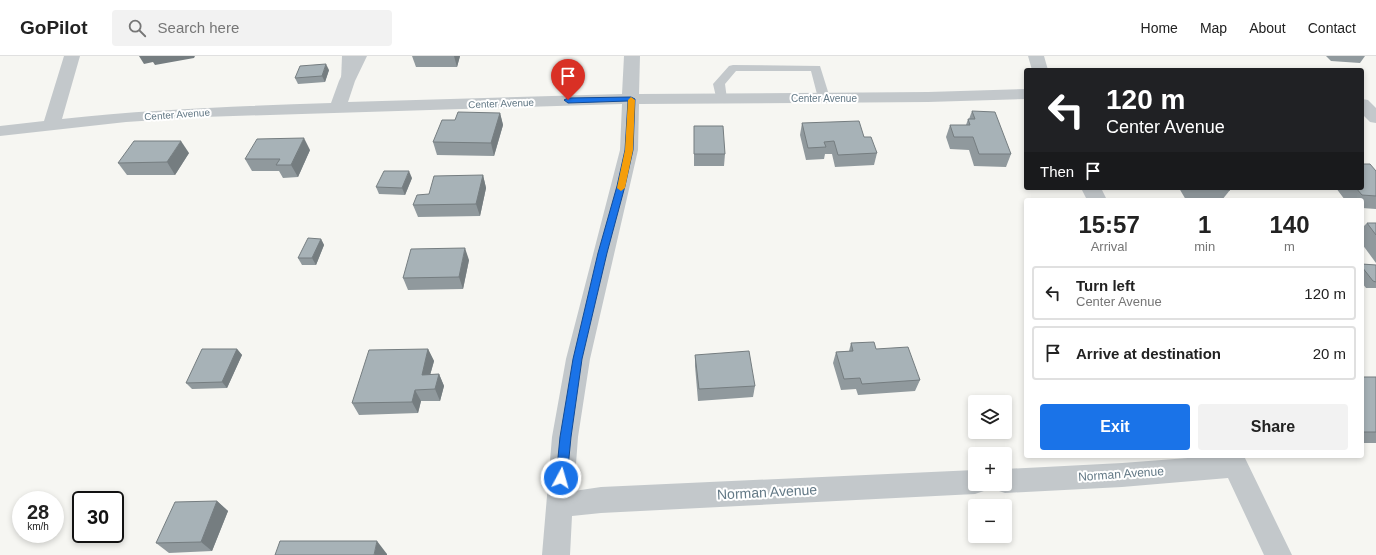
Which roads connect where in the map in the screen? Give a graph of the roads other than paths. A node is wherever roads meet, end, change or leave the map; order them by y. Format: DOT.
graph roads {
  1 [pos="72,56"];
  2 [pos="348,56"];
  3 [pos="359,56"];
  4 [pos="632,56"];
  5 [pos="1036,56"];
  6 [pos="1039,68"];
  7 [pos="347,81"];
  8 [pos="1024,94"];
  9 [pos="1376,96"];
  10 [pos="1364,97"];
  11 [pos="824,98"];
  12 [pos="631,99"];
  13 [pos="721,99"];
  14 [pos="1364,106"];
  15 [pos="338,108"];
  16 [pos="1376,118"];
  17 [pos="52,124"];
  18 [pos="0,131"];
  19 [pos="1233,461"];
  20 [pos="1012,481"];
  21 [pos="968,482"];
  22 [pos="558,505"];
  23 [pos="556,555"];
  24 [pos="1278,555"];
  1 -- 17 [label="street"];
  2 -- 7 [label="lane"];
  3 -- 7 [label="street"];
  4 -- 12 [label="street"];
  5 -- 6 [label="street"];
  7 -- 15 [label="street"];
  8 -- 11 [label="street, Center Avenue"];
  9 -- 10 [label="street"];
  11 -- 13 [label="street, Center Avenue"];
  11 -- 13 [label="lane"];
  12 -- 13 [label="street, Center Avenue"];
  12 -- 15 [label="street, Center Avenue"];
  12 -- 22 [label="street"];
  14 -- 16 [label="street"];
  15 -- 17 [label="street, Center Avenue"];
  17 -- 18 [label="street, Center Avenue"];
  19 -- 20 [label="street, Norman Avenue"];
  19 -- 24 [label="street"];
  21 -- 22 [label="street, Norman Avenue"];
  22 -- 23 [label="street"];
}
